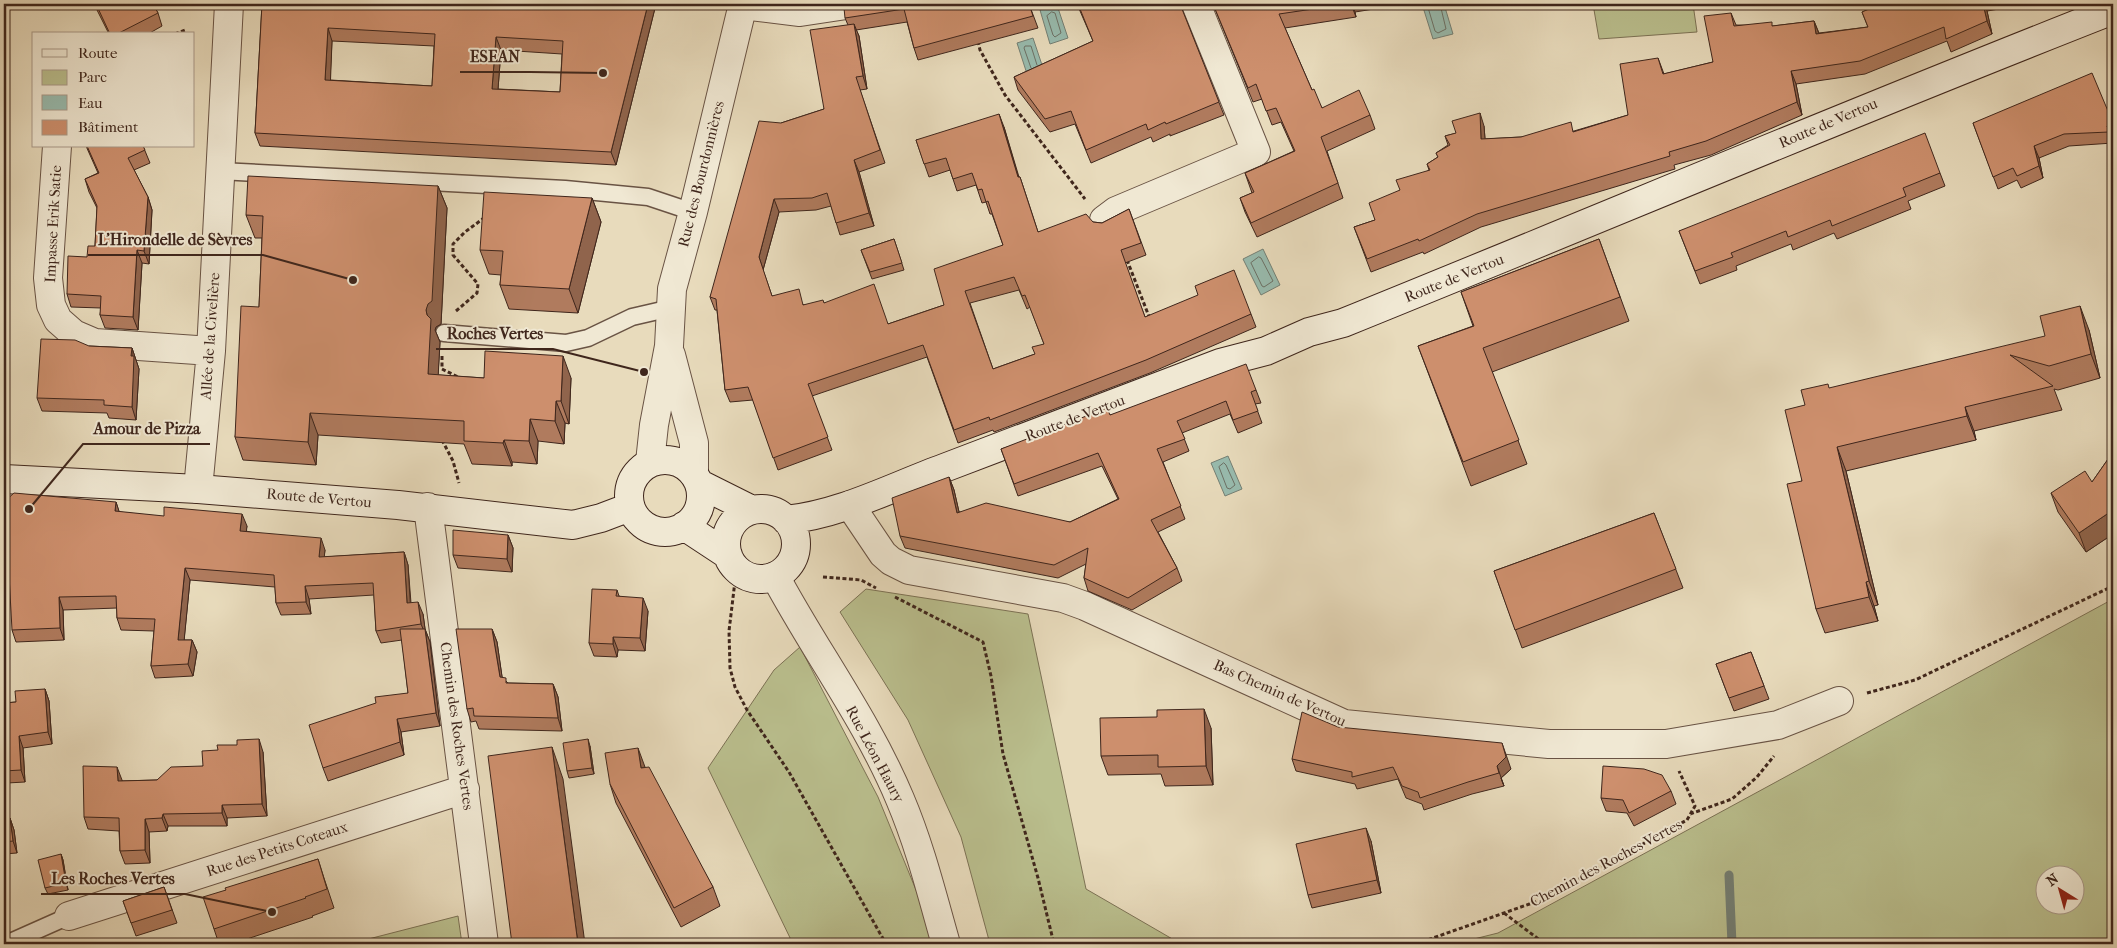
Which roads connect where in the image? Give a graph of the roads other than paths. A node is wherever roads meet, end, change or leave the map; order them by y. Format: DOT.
graph roads {
  1 [pos="229,4"];
  2 [pos="742,4"];
  3 [pos="853,4"];
  4 [pos="1196,4"];
  5 [pos="2113,10"];
  6 [pos="58,148"];
  7 [pos="220,171"];
  8 [pos="693,212"];
  9 [pos="1104,220"];
  10 [pos="671,308"];
  11 [pos="444,333"];
  12 [pos="669,346"];
  13 [pos="211,351"];
  14 [pos="650,462"];
  15 [pos="4,479"];
  16 [pos="697,479"];
  17 [pos="198,488"];
  18 [pos="850,506"];
  19 [pos="428,507"];
  20 [pos="630,507"];
  21 [pos="752,510"];
  22 [pos="786,520"];
  23 [pos="684,526"];
  24 [pos="732,561"];
  25 [pos="775,576"];
  26 [pos="1839,701"];
  27 [pos="465,789"];
  28 [pos="69,916"];
  29 [pos="6,944"];
  30 [pos="484,944"];
  31 [pos="946,944"];
  1 -- 7 [label="street, Allée de la Civelière"];
  2 -- 3 [label="street"];
  2 -- 8 [label="street, Rue des Bourdonnières"];
  4 -- 9 [label="street"];
  5 -- 18 [label="street, Route de Vertou"];
  6 -- 13 [label="street, Impasse Erik Satie"];
  7 -- 8 [label="lane"];
  7 -- 13 [label="street, Allée de la Civelière"];
  8 -- 10 [label="street, Rue des Bourdonnières"];
  10 -- 11 [label="lane"];
  10 -- 12 [label="street, Rue des Bourdonnières"];
  12 -- 14 [label="street, Rue des Bourdonnières"];
  12 -- 16 [label="street, Rue des Bourdonnières"];
  13 -- 17 [label="street, Allée de la Civelière"];
  14 -- 16 [label="street"];
  14 -- 20 [label="street"];
  15 -- 17 [label="street, Route de Vertou"];
  16 -- 21 [label="street"];
  16 -- 23 [label="street"];
  17 -- 19 [label="street, Route de Vertou"];
  18 -- 22 [label="street, Route de Vertou"];
  18 -- 26 [label="street, Bas Chemin de Vertou"];
  19 -- 20 [label="street, Route de Vertou"];
  19 -- 27 [label="street, Chemin des Roches Vertes"];
  20 -- 23 [label="street"];
  21 -- 22 [label="street"];
  21 -- 24 [label="street"];
  22 -- 25 [label="street"];
  23 -- 24 [label="street"];
  24 -- 25 [label="street"];
  25 -- 31 [label="street, Rue Léon Haury"];
  27 -- 28 [label="street, Rue des Petits Coteaux"];
  27 -- 30 [label="street, Chemin des Roches Vertes"];
  28 -- 29 [label="lane, Rue des Petits Coteaux"];
}
